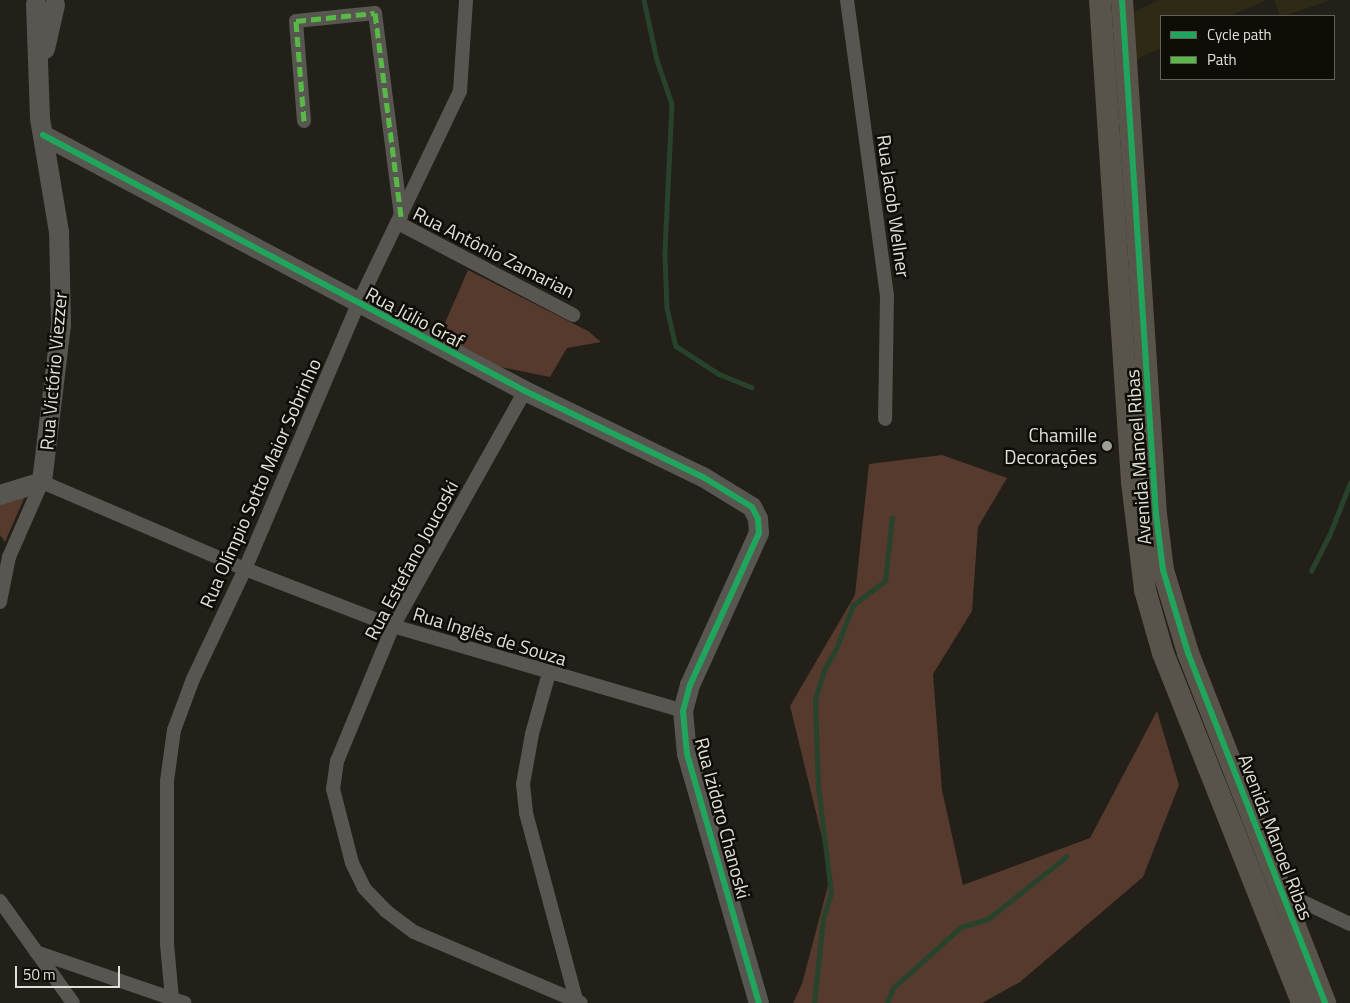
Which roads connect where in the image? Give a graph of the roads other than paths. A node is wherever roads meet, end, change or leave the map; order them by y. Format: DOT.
graph roads {
  1 [pos="466,0"];
  2 [pos="847,0"];
  3 [pos="1100,0"];
  4 [pos="1122,0"];
  5 [pos="46,1"];
  6 [pos="1106,92"];
  7 [pos="1128,92"];
  8 [pos="304,121"];
  9 [pos="43,135"];
  10 [pos="1110,147"];
  11 [pos="1132,151"];
  12 [pos="399,220"];
  13 [pos="358,304"];
  14 [pos="573,314"];
  15 [pos="524,391"];
  16 [pos="885,419"];
  17 [pos="42,482"];
  18 [pos="1132,482"];
  19 [pos="0,495"];
  20 [pos="1156,514"];
  21 [pos="759,533"];
  22 [pos="245,569"];
  23 [pos="0,602"];
  24 [pos="393,626"];
  25 [pos="549,673"];
  26 [pos="683,711"];
  27 [pos="1250,867"];
  28 [pos="1282,892"];
  29 [pos="0,900"];
  30 [pos="1350,924"];
  31 [pos="1282,946"];
  32 [pos="36,952"];
  33 [pos="1314,974"];
  34 [pos="172,999"];
  35 [pos="578,1002"];
  36 [pos="73,1003"];
  37 [pos="185,1003"];
  38 [pos="759,1003"];
  39 [pos="1302,1003"];
  40 [pos="1325,1003"];
  1 -- 12 [label="street, Rua Olímpio Sotto Maior Sobrinho"];
  2 -- 16 [label="street, Rua Jacob Wellner"];
  3 -- 6 [label="main road, Avenida Manoel Ribas"];
  4 -- 7 [label="main road, Avenida Manoel Ribas"];
  5 -- 9 [label="street, Rua Victório Viezzer"];
  6 -- 7 [label="main road"];
  6 -- 10 [label="main road, Avenida Manoel Ribas"];
  7 -- 11 [label="main road, Avenida Manoel Ribas"];
  8 -- 12 [label="street"];
  9 -- 13 [label="street, Rua Júlio Graf"];
  9 -- 17 [label="street, Rua Victório Viezzer"];
  10 -- 11 [label="main road"];
  10 -- 18 [label="main road, Avenida Manoel Ribas"];
  11 -- 20 [label="main road, Avenida Manoel Ribas"];
  12 -- 13 [label="street, Rua Olímpio Sotto Maior Sobrinho"];
  12 -- 14 [label="street, Rua Antônio Zamarian"];
  13 -- 15 [label="street, Rua Júlio Graf"];
  13 -- 22 [label="street, Rua Olímpio Sotto Maior Sobrinho"];
  15 -- 21 [label="street, Rua Júlio Graf"];
  15 -- 24 [label="street, Rua Estefano Joucoski"];
  17 -- 19 [label="street"];
  17 -- 22 [label="street, Rua Inglês de Souza"];
  17 -- 23 [label="street"];
  18 -- 20 [label="main road"];
  18 -- 27 [label="main road, Avenida Manoel Ribas"];
  20 -- 28 [label="main road, Avenida Manoel Ribas"];
  21 -- 26 [label="street, Rua Izidoro Chanoski"];
  22 -- 24 [label="street, Rua Inglês de Souza"];
  22 -- 34 [label="street, Rua Olímpio Sotto Maior Sobrinho"];
  24 -- 25 [label="street, Rua Inglês de Souza"];
  24 -- 35 [label="street, Rua Estefano Joucoski"];
  25 -- 26 [label="street, Rua Inglês de Souza"];
  25 -- 35 [label="street"];
  26 -- 38 [label="street, Rua Izidoro Chanoski"];
  27 -- 28 [label="main road"];
  27 -- 31 [label="main road, Avenida Manoel Ribas"];
  28 -- 30 [label="street"];
  28 -- 33 [label="main road, Avenida Manoel Ribas"];
  29 -- 32 [label="street"];
  31 -- 33 [label="main road"];
  31 -- 39 [label="main road, Avenida Manoel Ribas"];
  32 -- 34 [label="street"];
  32 -- 36 [label="street"];
  33 -- 40 [label="main road, Avenida Manoel Ribas"];
  34 -- 37 [label="street"];
}
